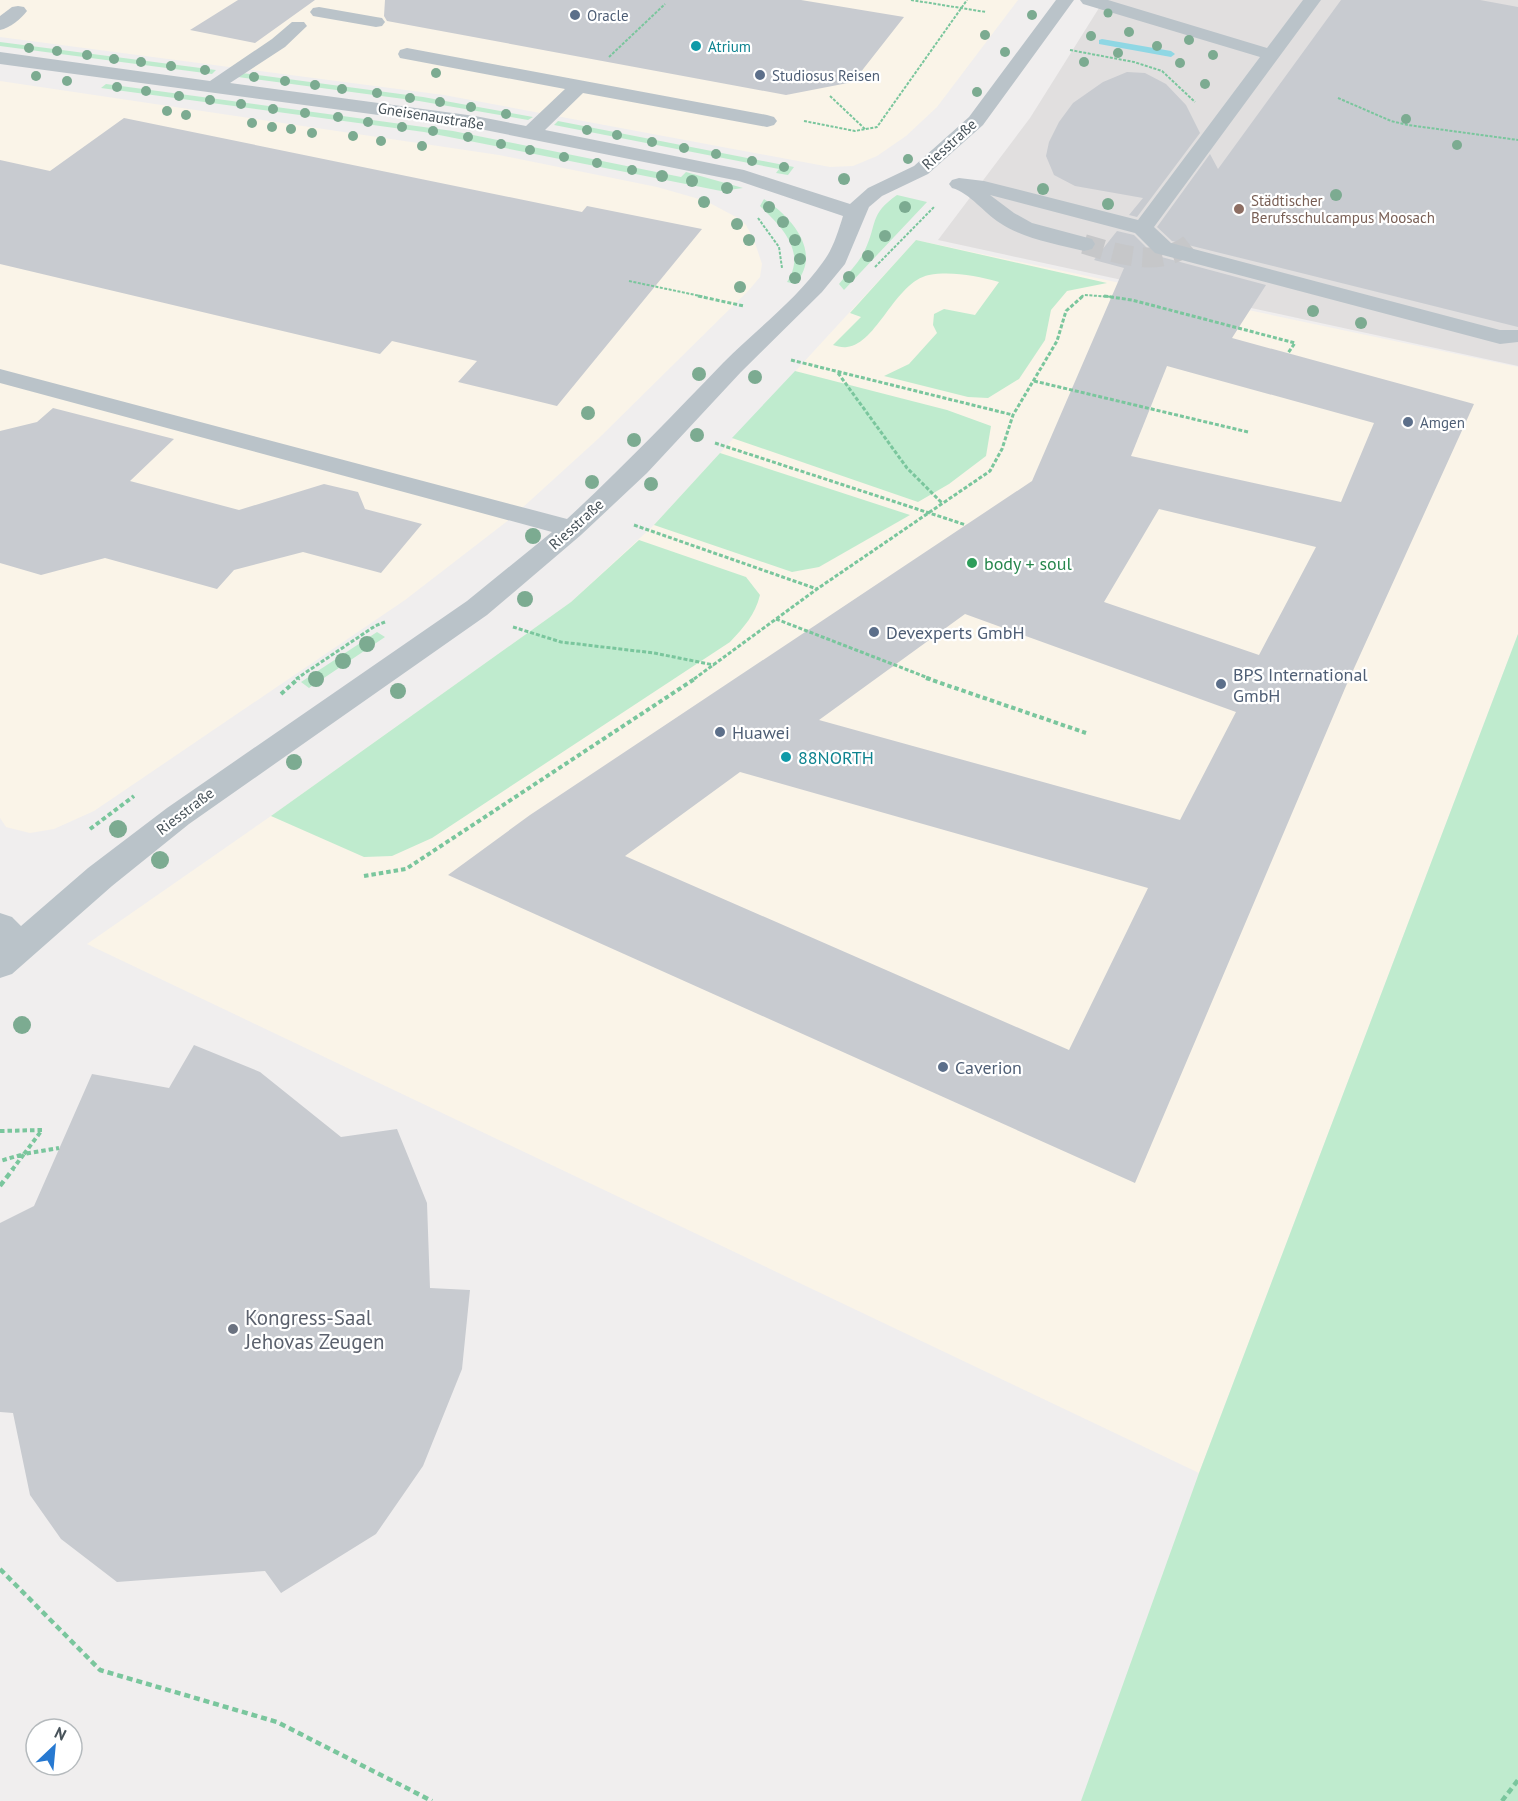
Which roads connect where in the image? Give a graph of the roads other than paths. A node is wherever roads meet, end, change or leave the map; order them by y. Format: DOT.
graph roads {
  1 [pos="1065,0"];
  2 [pos="1089,0"];
  3 [pos="1312,0"];
  4 [pos="18,11"];
  5 [pos="319,12"];
  6 [pos="376,22"];
  7 [pos="0,25"];
  8 [pos="258,54"];
  9 [pos="407,54"];
  10 [pos="1272,55"];
  11 [pos="0,58"];
  12 [pos="579,86"];
  13 [pos="214,87"];
  14 [pos="767,122"];
  15 [pos="531,133"];
  16 [pos="921,170"];
  17 [pos="959,184"];
  18 [pos="855,213"];
  19 [pos="1143,228"];
  20 [pos="1084,244"];
  21 [pos="1512,336"];
  22 [pos="0,376"];
  23 [pos="572,529"];
  24 [pos="6,945"];
  1 -- 16 [label="street, Riesstraße"];
  2 -- 10 [label="street"];
  3 -- 10 [label="street"];
  4 -- 7 [label="street"];
  5 -- 6 [label="street"];
  8 -- 13 [label="street"];
  9 -- 12 [label="street"];
  10 -- 19 [label="street"];
  11 -- 13 [label="street, Gneisenaustraße"];
  12 -- 14 [label="street"];
  12 -- 15 [label="street"];
  13 -- 15 [label="street, Gneisenaustraße"];
  15 -- 18 [label="street, Gneisenaustraße"];
  16 -- 17 [label="street"];
  16 -- 18 [label="street, Riesstraße"];
  17 -- 19 [label="street"];
  17 -- 20 [label="street"];
  18 -- 23 [label="street, Riesstraße"];
  19 -- 21 [label="street"];
  22 -- 23 [label="street"];
  23 -- 24 [label="street, Riesstraße"];
}
